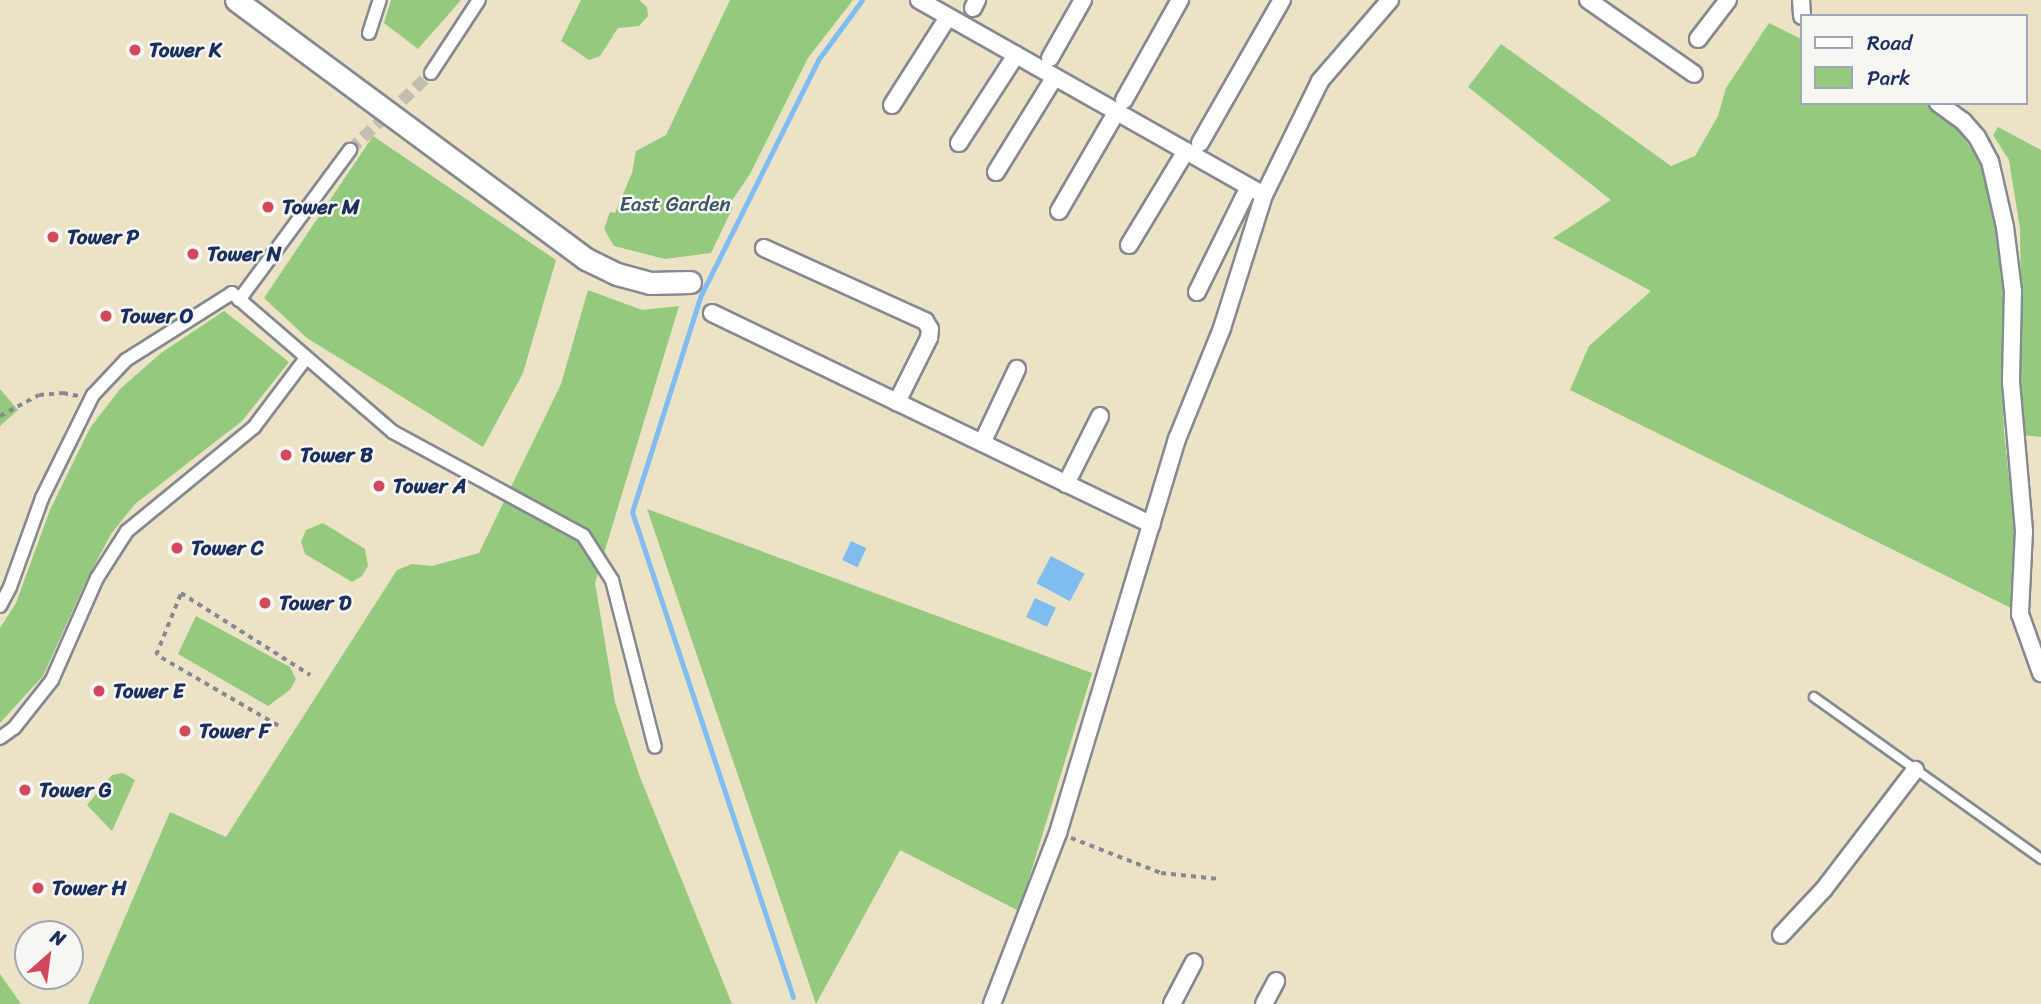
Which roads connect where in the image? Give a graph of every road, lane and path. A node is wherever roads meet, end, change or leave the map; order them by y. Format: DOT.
graph roads {
  1 [pos="236,0"];
  2 [pos="380,0"];
  3 [pos="479,0"];
  4 [pos="919,0"];
  5 [pos="1083,0"];
  6 [pos="1180,0"];
  7 [pos="1282,0"];
  8 [pos="1390,0"];
  9 [pos="1588,0"];
  10 [pos="1728,0"];
  11 [pos="948,17"];
  12 [pos="369,33"];
  13 [pos="1698,39"];
  14 [pos="1016,55"];
  15 [pos="1050,58"];
  16 [pos="431,73"];
  17 [pos="1694,74"];
  18 [pos="1054,78"];
  19 [pos="892,105"];
  20 [pos="1941,105"];
  21 [pos="1120,106"];
  22 [pos="959,143"];
  23 [pos="1193,147"];
  24 [pos="350,150"];
  25 [pos="996,172"];
  26 [pos="1249,187"];
  27 [pos="1265,195"];
  28 [pos="1059,211"];
  29 [pos="1129,245"];
  30 [pos="764,248"];
  31 [pos="690,282"];
  32 [pos="1197,292"];
  33 [pos="239,300"];
  34 [pos="712,313"];
  35 [pos="306,358"];
  36 [pos="1017,369"];
  37 [pos="87,399"];
  38 [pos="897,402"];
  39 [pos="0,410"];
  40 [pos="1,416"];
  41 [pos="1100,416"];
  42 [pos="982,443"];
  43 [pos="1066,484"];
  44 [pos="1152,525"];
  45 [pos="0,606"];
  46 [pos="2040,668"];
  47 [pos="310,675"];
  48 [pos="1814,697"];
  49 [pos="278,726"];
  50 [pos="0,738"];
  51 [pos="655,747"];
  52 [pos="1915,770"];
  53 [pos="1058,833"];
  54 [pos="2041,859"];
  55 [pos="1219,879"];
  56 [pos="1781,935"];
  57 [pos="1194,962"];
  58 [pos="1276,981"];
  59 [pos="992,1004"];
  60 [pos="1172,1004"];
  61 [pos="1264,1004"];
  1 -- 31 [label="street"];
  2 -- 12 [label="street"];
  3 -- 16 [label="street"];
  4 -- 11 [label="street"];
  5 -- 15 [label="street"];
  6 -- 21 [label="street"];
  7 -- 23 [label="street"];
  8 -- 27 [label="street"];
  9 -- 17 [label="street"];
  10 -- 13 [label="street"];
  11 -- 14 [label="street"];
  11 -- 19 [label="street"];
  14 -- 18 [label="street"];
  14 -- 22 [label="street"];
  18 -- 21 [label="street"];
  18 -- 25 [label="street"];
  20 -- 46 [label="street"];
  21 -- 23 [label="street"];
  21 -- 28 [label="street"];
  23 -- 26 [label="street"];
  23 -- 29 [label="street"];
  24 -- 33 [label="street"];
  26 -- 27 [label="street"];
  26 -- 32 [label="street"];
  27 -- 44 [label="street"];
  30 -- 38 [label="street"];
  33 -- 35 [label="street"];
  33 -- 45 [label="street"];
  34 -- 38 [label="street"];
  35 -- 50 [label="street"];
  35 -- 51 [label="street"];
  36 -- 42 [label="street"];
  37 -- 40 [label="path"];
  38 -- 42 [label="street"];
  39 -- 40 [label="path"];
  41 -- 43 [label="street"];
  42 -- 43 [label="street"];
  43 -- 44 [label="street"];
  44 -- 53 [label="street"];
  47 -- 49 [label="path"];
  48 -- 52 [label="lane"];
  52 -- 54 [label="lane"];
  52 -- 56 [label="street"];
  53 -- 55 [label="path"];
  53 -- 59 [label="street"];
  57 -- 60 [label="street"];
  58 -- 61 [label="street"];
}
